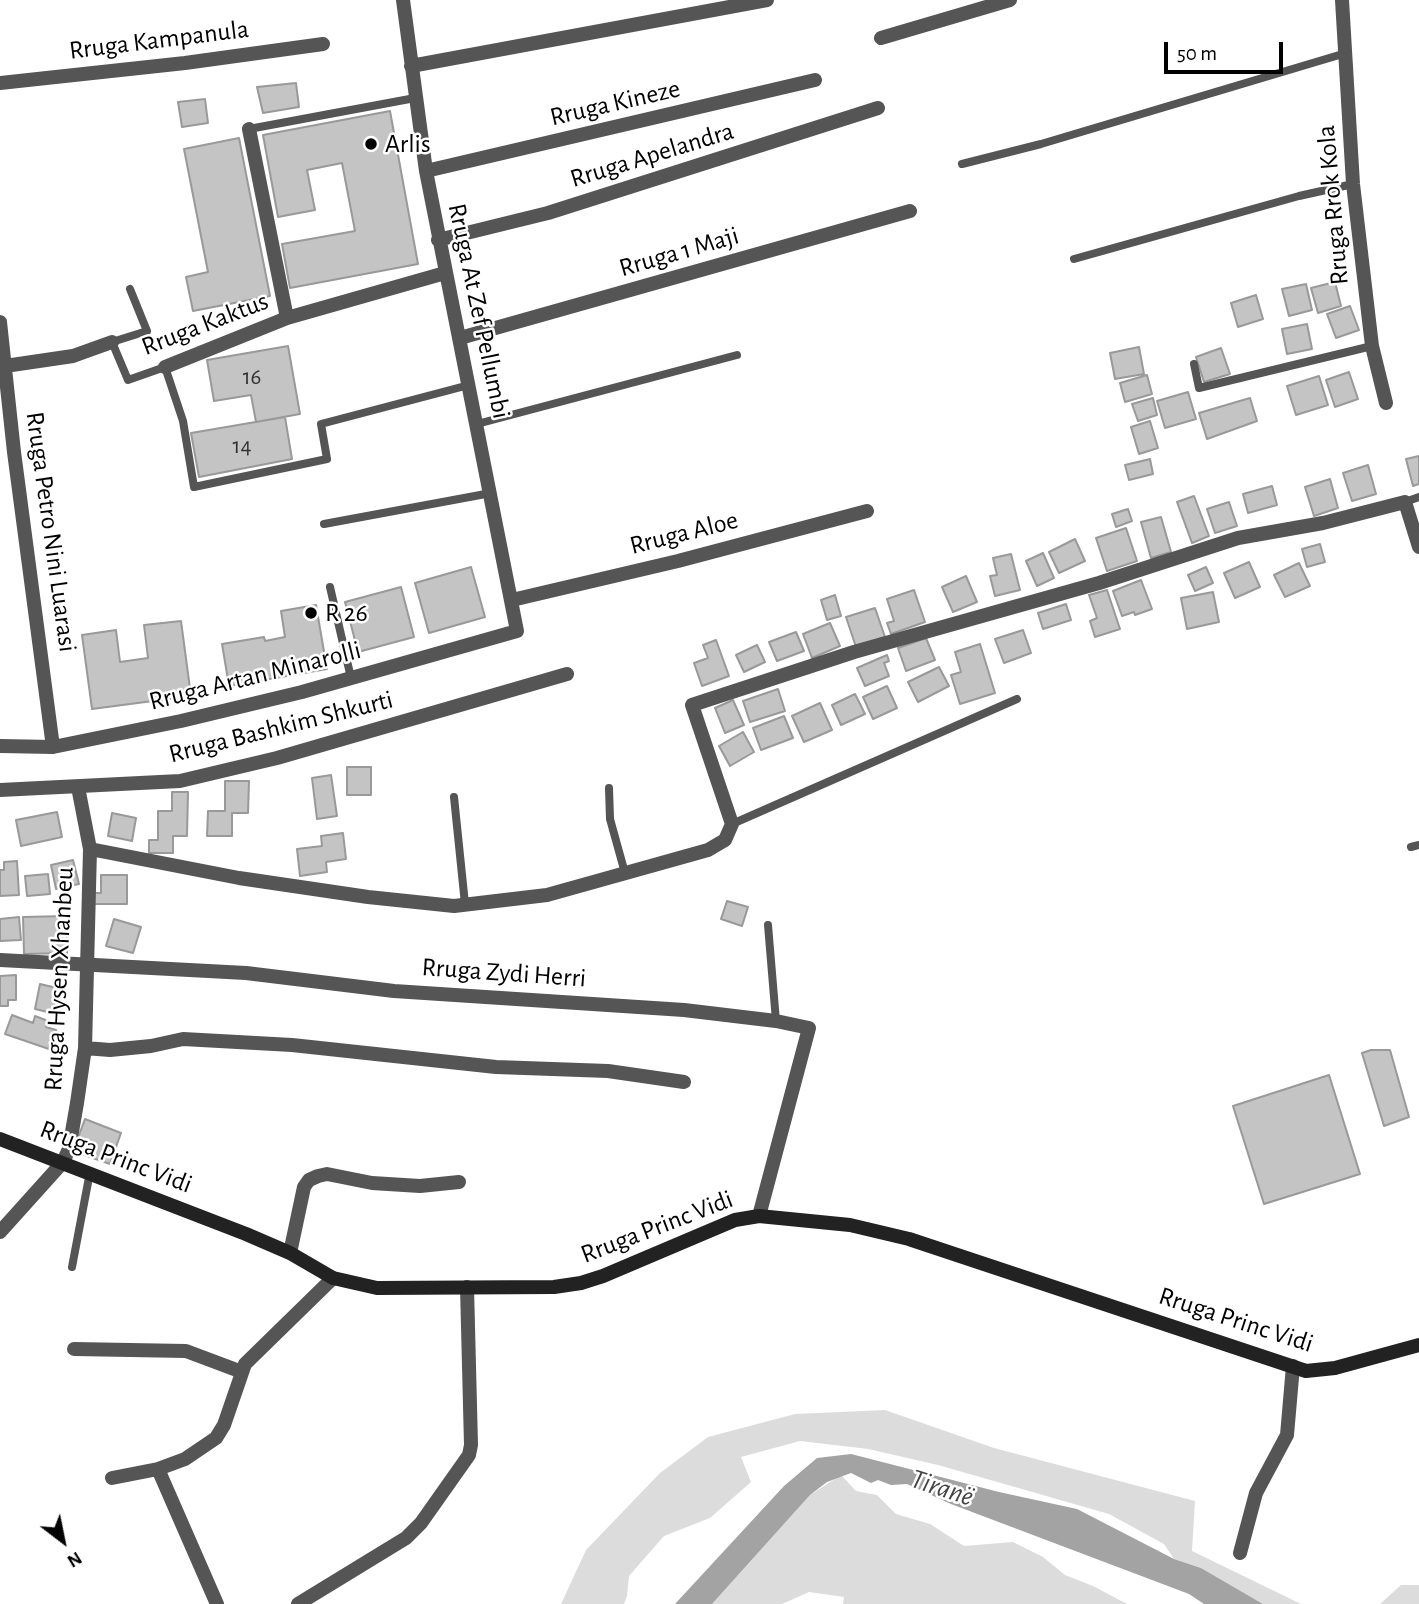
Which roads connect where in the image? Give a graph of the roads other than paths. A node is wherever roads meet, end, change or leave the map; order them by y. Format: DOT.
graph roads {
  1 [pos="403,0"];
  2 [pos="766,0"];
  3 [pos="1010,0"];
  4 [pos="1342,0"];
  5 [pos="881,38"];
  6 [pos="323,44"];
  7 [pos="1346,53"];
  8 [pos="411,66"];
  9 [pos="815,80"];
  10 [pos="0,83"];
  11 [pos="415,98"];
  12 [pos="878,108"];
  13 [pos="249,129"];
  14 [pos="962,164"];
  15 [pos="426,171"];
  16 [pos="1353,184"];
  17 [pos="910,211"];
  18 [pos="438,240"];
  19 [pos="1074,259"];
  20 [pos="444,272"];
  21 [pos="130,289"];
  22 [pos="286,318"];
  23 [pos="0,322"];
  24 [pos="460,338"];
  25 [pos="112,342"];
  26 [pos="1372,346"];
  27 [pos="737,355"];
  28 [pos="1194,364"];
  29 [pos="5,366"];
  30 [pos="165,367"];
  31 [pos="469,385"];
  32 [pos="1386,403"];
  33 [pos="477,424"];
  34 [pos="7,453"];
  35 [pos="491,493"];
  36 [pos="1412,499"];
  37 [pos="867,512"];
  38 [pos="324,524"];
  39 [pos="1419,547"];
  40 [pos="330,587"];
  41 [pos="512,600"];
  42 [pos="517,631"];
  43 [pos="567,674"];
  44 [pos="351,678"];
  45 [pos="1017,699"];
  46 [pos="0,746"];
  47 [pos="53,747"];
  48 [pos="78,787"];
  49 [pos="610,788"];
  50 [pos="0,790"];
  51 [pos="454,797"];
  52 [pos="732,824"];
  53 [pos="90,849"];
  54 [pos="625,873"];
  55 [pos="466,904"];
  56 [pos="768,925"];
  57 [pos="0,960"];
  58 [pos="86,966"];
  59 [pos="776,1021"];
  60 [pos="85,1048"];
  61 [pos="684,1082"];
  62 [pos="0,1139"];
  63 [pos="63,1162"];
  64 [pos="90,1172"];
  65 [pos="459,1182"];
  66 [pos="759,1216"];
  67 [pos="0,1232"];
  68 [pos="289,1253"];
  69 [pos="72,1267"];
  70 [pos="333,1278"];
  71 [pos="467,1287"];
  72 [pos="1418,1345"];
  73 [pos="74,1349"];
  74 [pos="1293,1366"];
  75 [pos="242,1372"];
  76 [pos="158,1469"];
  77 [pos="111,1478"];
  78 [pos="1240,1553"];
  79 [pos="216,1604"];
  80 [pos="298,1604"];
  1 -- 8 [label="street, Rruga At Zef Pellumbi"];
  2 -- 8 [label="street"];
  3 -- 5 [label="street"];
  4 -- 7 [label="street, Rruga Rrok Kola"];
  6 -- 10 [label="street, Rruga Kampanula"];
  7 -- 14 [label="lane"];
  7 -- 16 [label="street, Rruga Rrok Kola"];
  8 -- 11 [label="street, Rruga At Zef Pellumbi"];
  9 -- 15 [label="street, Rruga Kineze"];
  11 -- 13 [label="lane"];
  11 -- 15 [label="street, Rruga At Zef Pellumbi"];
  12 -- 18 [label="street, Rruga Apelandra"];
  13 -- 22 [label="street"];
  15 -- 18 [label="street, Rruga At Zef Pellumbi"];
  16 -- 19 [label="lane"];
  16 -- 26 [label="street, Rruga Rrok Kola"];
  17 -- 24 [label="street, Rruga 1 Maji"];
  18 -- 20 [label="street, Rruga At Zef Pellumbi"];
  20 -- 22 [label="street, Rruga Kaktus"];
  20 -- 24 [label="street, Rruga At Zef Pellumbi"];
  21 -- 25 [label="lane"];
  22 -- 30 [label="street, Rruga Kaktus"];
  23 -- 29 [label="street, Rruga Petro Nini Luarasi"];
  24 -- 31 [label="street, Rruga At Zef Pellumbi"];
  25 -- 29 [label="street, Rruga Kaktus"];
  25 -- 30 [label="lane, Rruga Kaktus"];
  26 -- 28 [label="lane"];
  26 -- 32 [label="street, Rruga Rrok Kola"];
  27 -- 33 [label="lane"];
  29 -- 34 [label="street, Rruga Petro Nini Luarasi"];
  30 -- 31 [label="lane"];
  31 -- 33 [label="street, Rruga At Zef Pellumbi"];
  33 -- 35 [label="street, Rruga At Zef Pellumbi"];
  34 -- 47 [label="street, Rruga Petro Nini Luarasi"];
  35 -- 38 [label="lane"];
  35 -- 41 [label="street, Rruga At Zef Pellumbi"];
  36 -- 39 [label="street"];
  36 -- 52 [label="street"];
  37 -- 41 [label="street, Rruga Aloe"];
  40 -- 44 [label="lane"];
  41 -- 42 [label="street, Rruga At Zef Pellumbi"];
  42 -- 44 [label="street, Rruga Artan Minarolli"];
  43 -- 48 [label="street, Rruga Bashkim Shkurti"];
  44 -- 47 [label="street, Rruga Artan Minarolli"];
  45 -- 52 [label="lane"];
  46 -- 47 [label="street, Rruga Artan Minarolli"];
  48 -- 50 [label="street, Rruga Bashkim Shkurti"];
  48 -- 53 [label="street, Rruga Hysen Xhanbeu"];
  49 -- 54 [label="lane"];
  51 -- 55 [label="lane"];
  52 -- 54 [label="street"];
  53 -- 55 [label="street"];
  53 -- 58 [label="street, Rruga Hysen Xhanbeu"];
  54 -- 55 [label="street"];
  56 -- 59 [label="lane"];
  57 -- 58 [label="street, Rruga Zydi Herri"];
  58 -- 59 [label="street, Rruga Zydi Herri"];
  58 -- 60 [label="street, Rruga Hysen Xhanbeu"];
  59 -- 66 [label="street, Rruga Zydi Herri"];
  60 -- 61 [label="street"];
  60 -- 63 [label="street, Rruga Hysen Xhanbeu"];
  62 -- 63 [label="street, Rruga Princ Vidi"];
  63 -- 64 [label="street, Rruga Princ Vidi"];
  63 -- 67 [label="street, Rruga Hysen Xhanbeu"];
  64 -- 68 [label="street, Rruga Princ Vidi"];
  64 -- 69 [label="lane"];
  65 -- 68 [label="street"];
  66 -- 71 [label="street, Rruga Princ Vidi"];
  66 -- 74 [label="street, Rruga Princ Vidi"];
  68 -- 70 [label="street, Rruga Princ Vidi"];
  70 -- 71 [label="street, Rruga Princ Vidi"];
  70 -- 75 [label="street"];
  71 -- 80 [label="street"];
  72 -- 74 [label="street, Rruga Princ Vidi"];
  73 -- 75 [label="street"];
  74 -- 78 [label="street"];
  75 -- 76 [label="street"];
  76 -- 77 [label="street"];
  76 -- 79 [label="street"];
}
